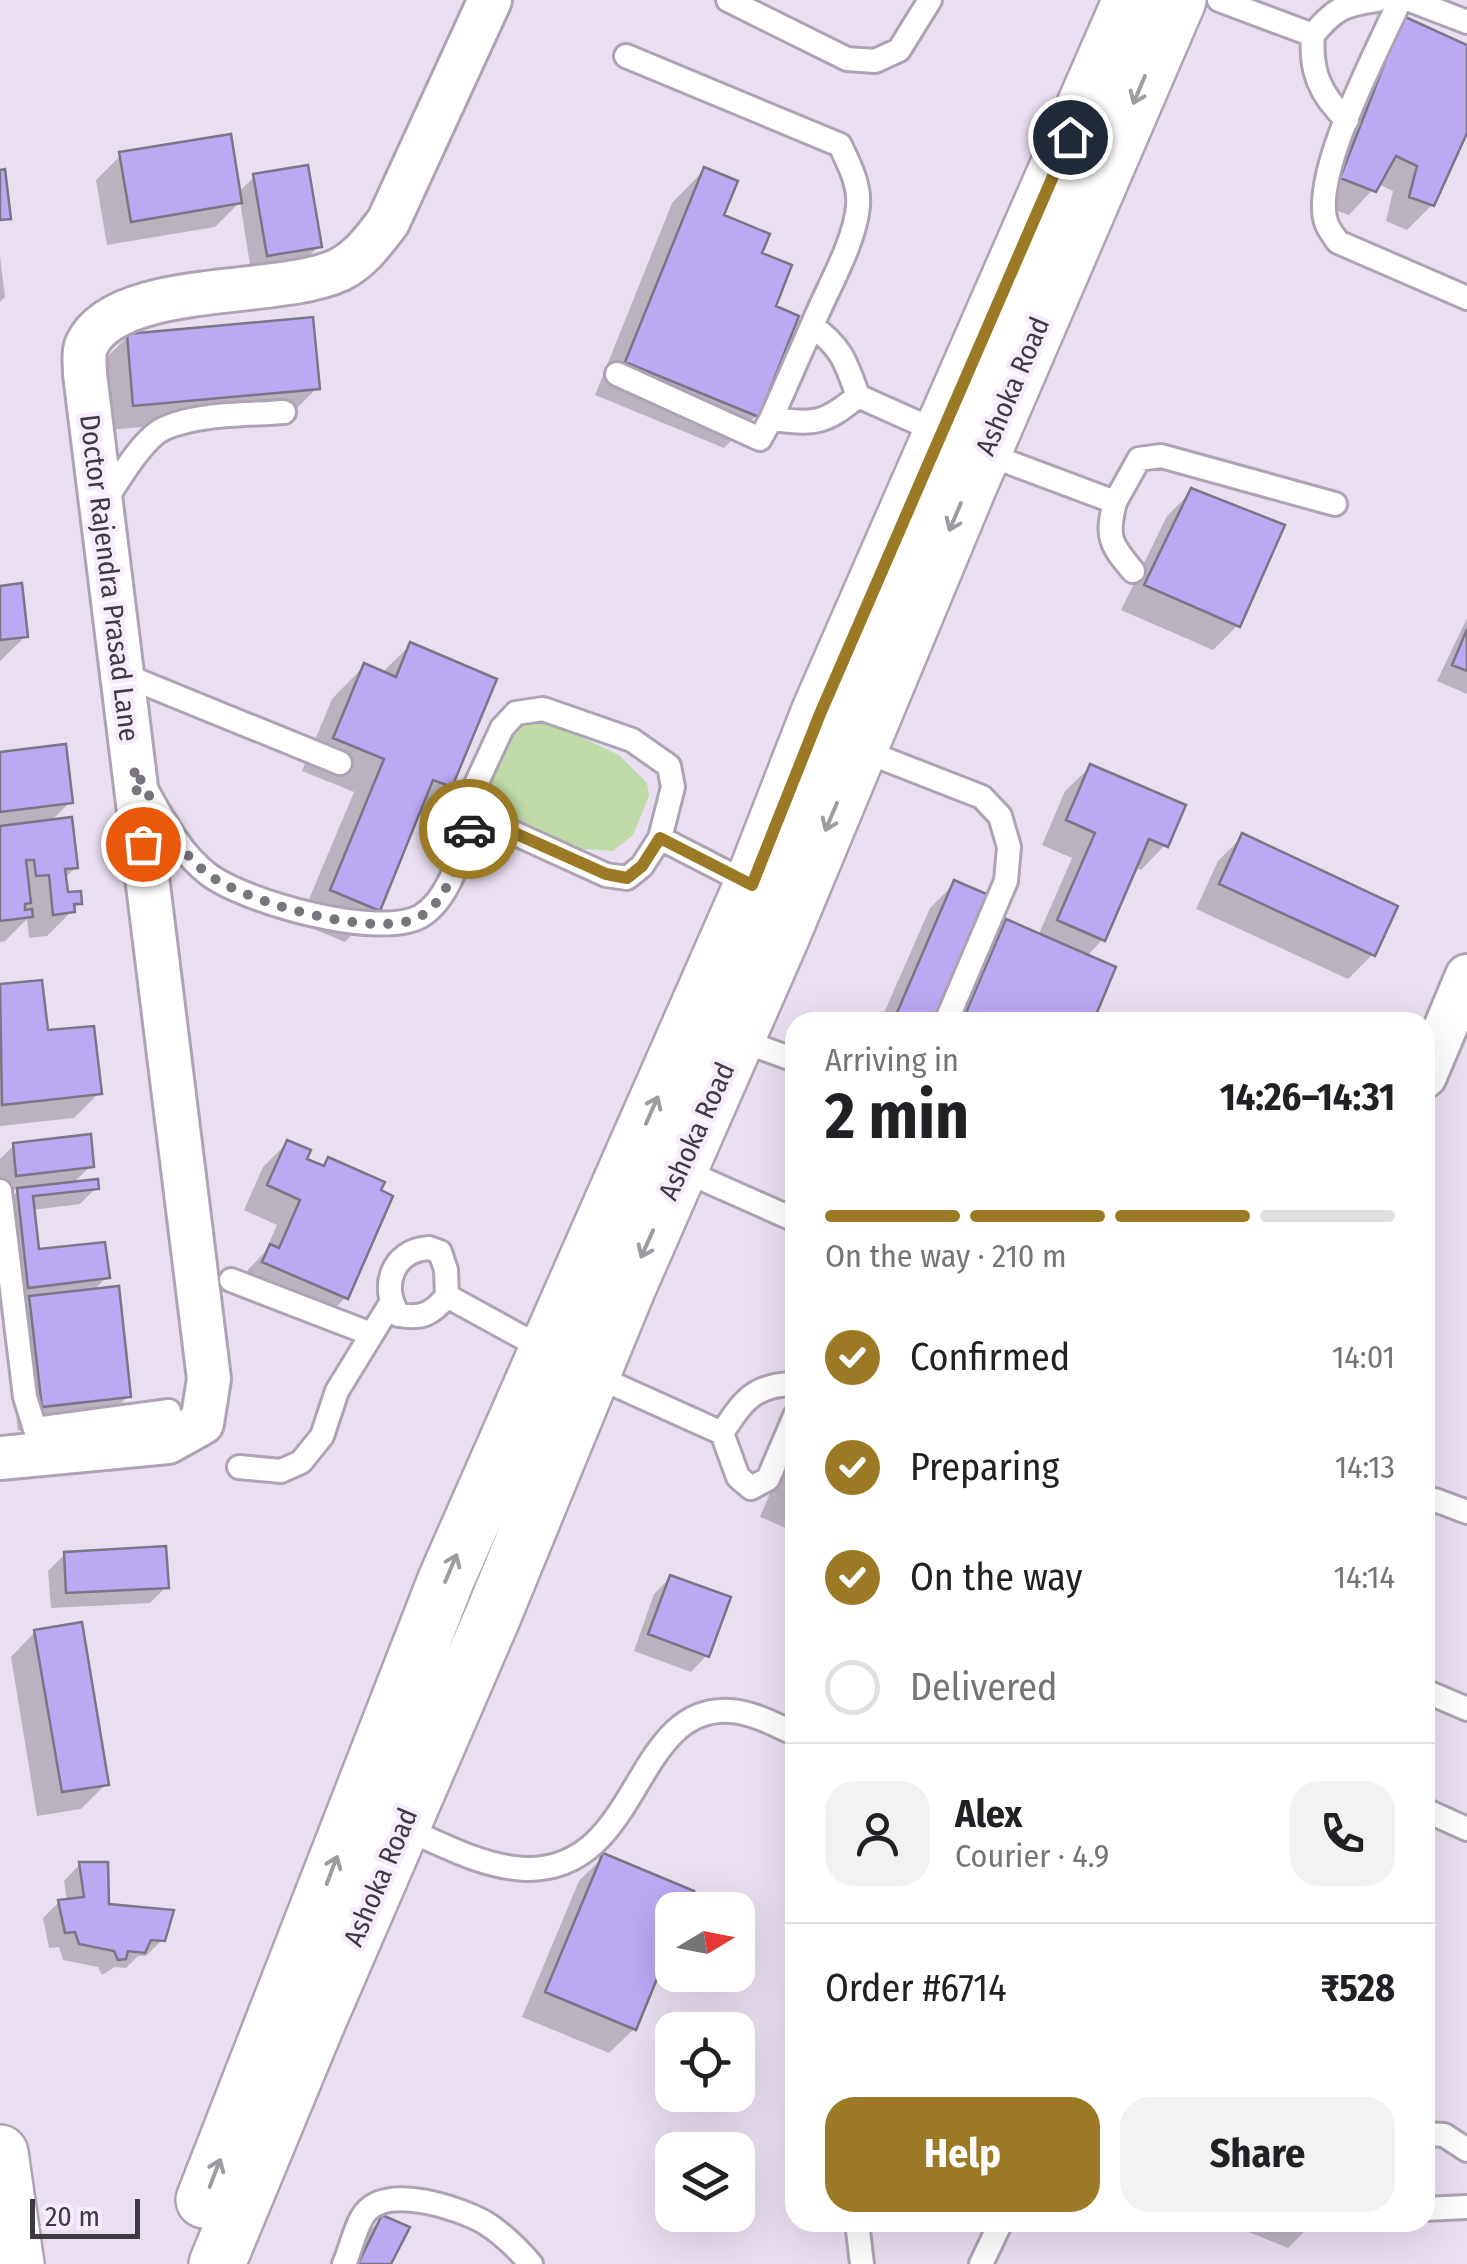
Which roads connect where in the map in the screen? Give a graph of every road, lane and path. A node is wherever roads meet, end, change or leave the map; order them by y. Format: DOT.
graph roads {
  1 [pos="490,0"];
  2 [pos="728,0"];
  3 [pos="930,0"];
  4 [pos="1131,0"];
  5 [pos="1178,0"];
  6 [pos="1219,0"];
  7 [pos="1376,0"];
  8 [pos="1400,0"];
  9 [pos="1410,0"];
  10 [pos="1467,22"];
  11 [pos="1313,35"];
  12 [pos="626,56"];
  13 [pos="1347,120"];
  14 [pos="1467,298"];
  15 [pos="812,326"];
  16 [pos="617,374"];
  17 [pos="858,396"];
  18 [pos="284,412"];
  19 [pos="770,419"];
  20 [pos="962,443"];
  21 [pos="1116,502"];
  22 [pos="1334,504"];
  23 [pos="102,505"];
  24 [pos="1133,571"];
  25 [pos="124,675"];
  26 [pos="859,749"];
  27 [pos="340,763"];
  28 [pos="134,768"];
  29 [pos="474,815"];
  30 [pos="660,838"];
  31 [pos="773,896"];
  32 [pos="1467,976"];
  33 [pos="950,1012"];
  34 [pos="737,1038"];
  35 [pos="1435,1052"];
  36 [pos="785,1056"];
  37 [pos="680,1169"];
  38 [pos="0,1192"];
  39 [pos="785,1216"];
  40 [pos="231,1280"];
  41 [pos="447,1296"];
  42 [pos="391,1303"];
  43 [pos="370,1334"];
  44 [pos="10,1357"];
  45 [pos="569,1362"];
  46 [pos="785,1384"];
  47 [pos="168,1411"];
  48 [pos="722,1433"];
  49 [pos="785,1439"];
  50 [pos="0,1458"];
  51 [pos="239,1467"];
  52 [pos="1435,1500"];
  53 [pos="1467,1512"];
  54 [pos="1435,1695"];
  55 [pos="1467,1709"];
  56 [pos="785,1729"];
  57 [pos="1435,1815"];
  58 [pos="402,1828"];
  59 [pos="1467,1829"];
  60 [pos="1435,2135"];
  61 [pos="1467,2150"];
  62 [pos="0,2153"];
  63 [pos="1467,2207"];
  64 [pos="1435,2208"];
  65 [pos="857,2232"];
  66 [pos="996,2232"];
  67 [pos="16,2264"];
  68 [pos="180,2264"];
  69 [pos="217,2264"];
  70 [pos="344,2264"];
  71 [pos="531,2264"];
  72 [pos="862,2264"];
  73 [pos="982,2264"];
  1 -- 23 [label="street, Doctor Rajendra Prasad Lane"];
  2 -- 3 [label="lane"];
  4 -- 20 [label="main road, Ashoka Road"];
  5 -- 20 [label="main road, Ashoka Road, one-way"];
  6 -- 11 [label="lane"];
  7 -- 11 [label="lane"];
  8 -- 13 [label="lane"];
  9 -- 10 [label="lane"];
  11 -- 13 [label="lane"];
  12 -- 15 [label="lane"];
  13 -- 14 [label="lane"];
  15 -- 17 [label="lane"];
  15 -- 19 [label="lane"];
  16 -- 19 [label="lane"];
  17 -- 19 [label="lane"];
  17 -- 20 [label="lane"];
  18 -- 23 [label="lane"];
  20 -- 21 [label="lane"];
  20 -- 26 [label="main road, Ashoka Road, one-way"];
  20 -- 31 [label="main road, Ashoka Road"];
  21 -- 22 [label="lane"];
  21 -- 24 [label="lane"];
  23 -- 25 [label="street, Doctor Rajendra Prasad Lane"];
  25 -- 27 [label="lane"];
  25 -- 28 [label="street, Doctor Rajendra Prasad Lane"];
  26 -- 31 [label="main road, Ashoka Road, one-way"];
  26 -- 33 [label="lane"];
  28 -- 29 [label="lane"];
  28 -- 50 [label="street, Doctor Rajendra Prasad Lane"];
  29 -- 30 [label="lane"];
  29 -- 30 [label="lane"];
  30 -- 31 [label="lane"];
  31 -- 34 [label="main road, Ashoka Road"];
  45 -- 31 [label="main road, Ashoka Road, one-way"];
  32 -- 35 [label="street"];
  34 -- 36 [label="lane"];
  34 -- 37 [label="main road, Ashoka Road"];
  37 -- 39 [label="lane"];
  37 -- 45 [label="main road, Ashoka Road, one-way"];
  38 -- 44 [label="lane"];
  40 -- 43 [label="lane"];
  41 -- 42 [label="lane"];
  41 -- 42 [label="lane"];
  41 -- 45 [label="lane"];
  42 -- 43 [label="lane"];
  43 -- 51 [label="lane"];
  44 -- 47 [label="lane"];
  45 -- 48 [label="lane"];
  45 -- 58 [label="main road, Ashoka Road"];
  68 -- 45 [label="main road, Ashoka Road, one-way"];
  46 -- 48 [label="lane"];
  48 -- 49 [label="lane"];
  52 -- 53 [label="lane"];
  54 -- 55 [label="lane"];
  56 -- 58 [label="lane"];
  57 -- 59 [label="lane"];
  58 -- 69 [label="main road, Ashoka Road"];
  60 -- 61 [label="lane"];
  62 -- 67 [label="main road"];
  63 -- 64 [label="lane"];
  65 -- 72 [label="lane"];
  66 -- 73 [label="lane"];
  70 -- 71 [label="lane"];
}
